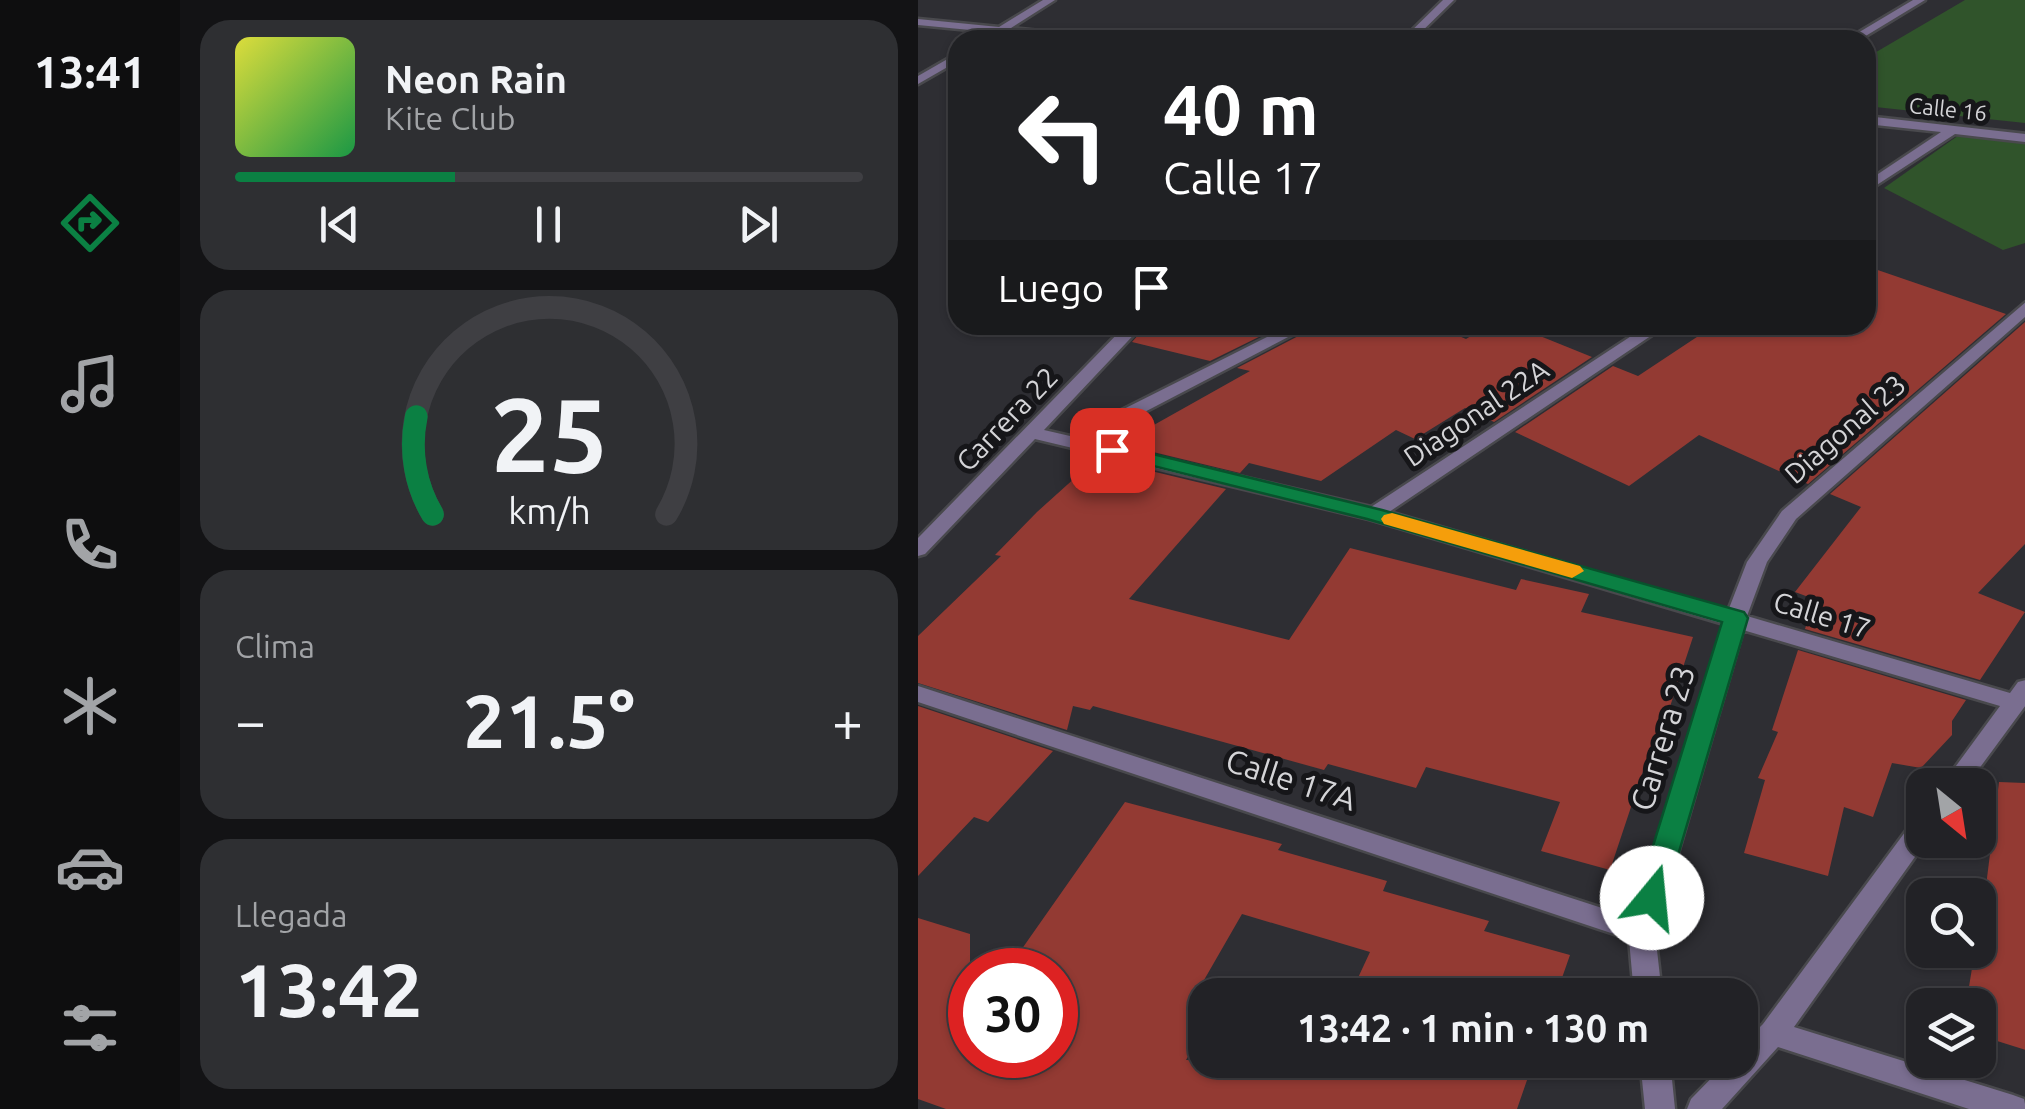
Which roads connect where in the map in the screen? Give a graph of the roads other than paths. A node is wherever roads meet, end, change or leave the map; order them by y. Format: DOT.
graph roads {
  1 [pos="1050,0"];
  2 [pos="1450,0"];
  3 [pos="1920,0"];
  4 [pos="918,22"];
  5 [pos="1000,30"];
  6 [pos="1418,30"];
  7 [pos="1868,30"];
  8 [pos="948,62"];
  9 [pos="918,81"];
  10 [pos="1876,121"];
  11 [pos="1952,130"];
  12 [pos="2026,138"];
  13 [pos="1876,181"];
  14 [pos="2026,306"];
  15 [pos="1126,335"];
  16 [pos="1283,335"];
  17 [pos="1644,335"];
  18 [pos="1033,433"];
  19 [pos="1075,441"];
  20 [pos="1374,514"];
  21 [pos="918,550"];
  22 [pos="1736,618"];
  23 [pos="918,694"];
  24 [pos="2020,695"];
  25 [pos="1966,768"];
  26 [pos="1906,850"];
  27 [pos="1642,932"];
  28 [pos="1646,978"];
  29 [pos="1773,1033"];
  30 [pos="1657,1078"];
  31 [pos="1660,1109"];
  32 [pos="1702,1109"];
  33 [pos="2013,1109"];
  1 -- 5 [label="street"];
  2 -- 6 [label="street"];
  3 -- 7 [label="street"];
  4 -- 5 [label="street"];
  8 -- 9 [label="street"];
  10 -- 11 [label="street, Calle 16"];
  11 -- 12 [label="street, Calle 16"];
  11 -- 13 [label="street"];
  14 -- 22 [label="street, Diagonal 23"];
  15 -- 18 [label="street, Carrera 22"];
  16 -- 19 [label="street"];
  17 -- 20 [label="street, Diagonal 22A"];
  18 -- 19 [label="street, Calle 17"];
  18 -- 21 [label="street, Carrera 22"];
  19 -- 20 [label="street, Calle 17"];
  20 -- 22 [label="street, Calle 17"];
  22 -- 24 [label="street, Calle 17"];
  22 -- 27 [label="street, Carrera 23"];
  23 -- 27 [label="street, Calle 17A"];
  24 -- 25 [label="street"];
  26 -- 29 [label="street"];
  27 -- 28 [label="street, Carrera 23"];
  29 -- 32 [label="street"];
  29 -- 33 [label="street"];
  30 -- 31 [label="street"];
}
